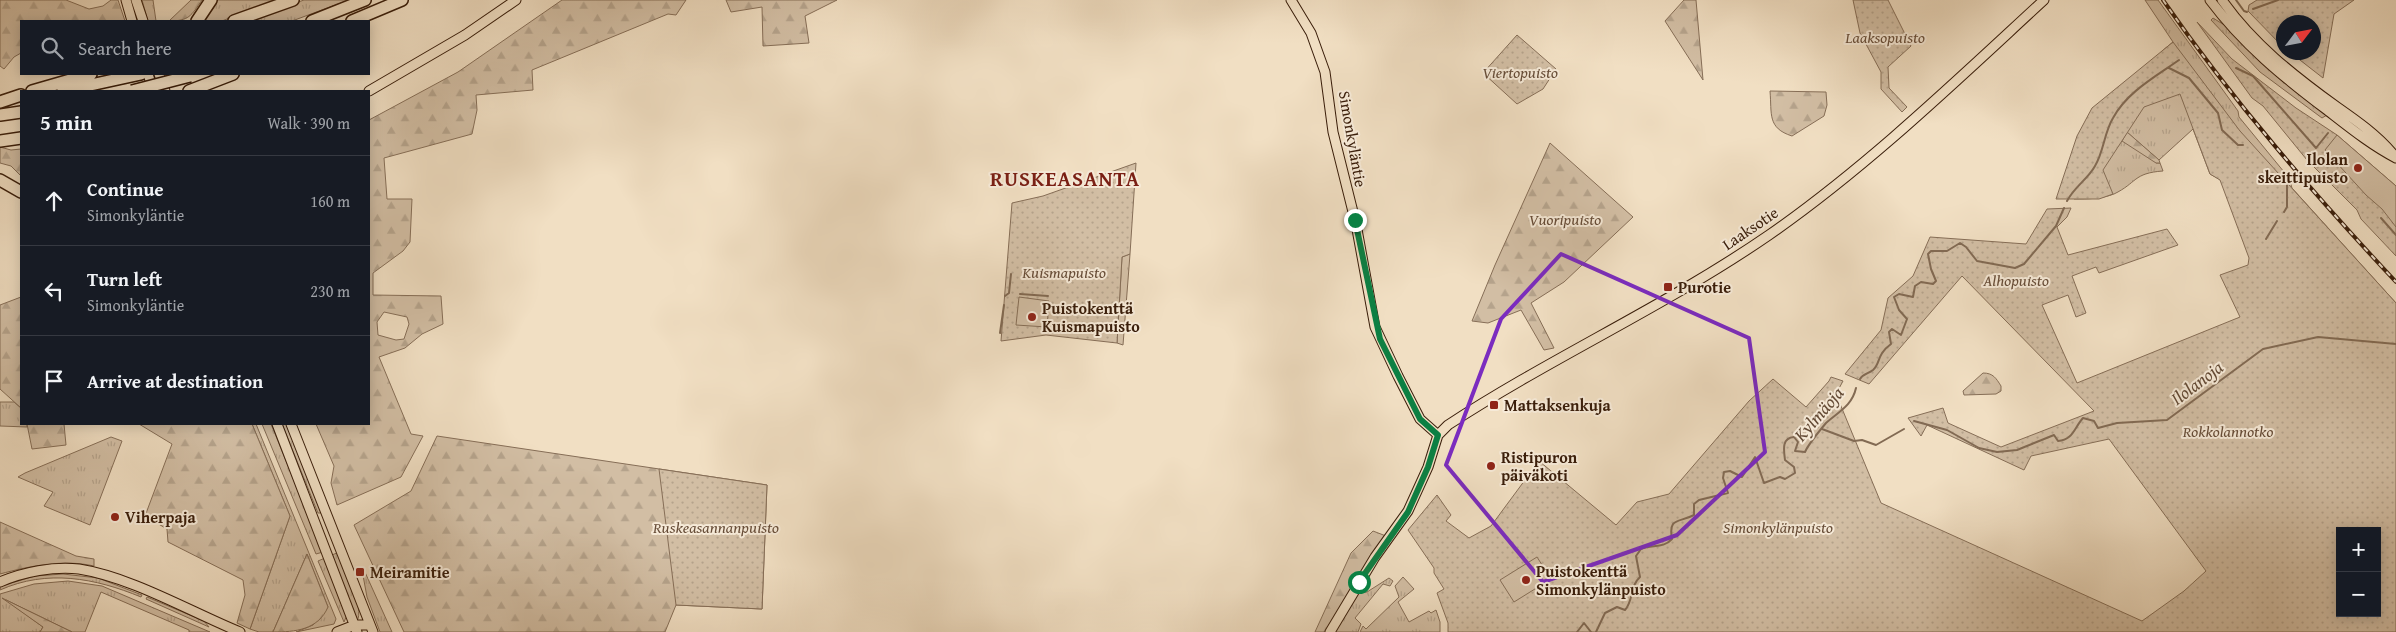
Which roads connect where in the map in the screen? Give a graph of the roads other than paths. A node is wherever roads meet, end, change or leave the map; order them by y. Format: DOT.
graph roads {
  1 [pos="126,0"];
  2 [pos="136,0"];
  3 [pos="211,0"];
  4 [pos="293,0"];
  5 [pos="366,0"];
  6 [pos="402,0"];
  7 [pos="516,0"];
  8 [pos="1292,0"];
  9 [pos="2044,0"];
  10 [pos="2210,0"];
  11 [pos="2222,0"];
  12 [pos="132,20"];
  13 [pos="143,20"];
  14 [pos="198,20"];
  15 [pos="237,20"];
  16 [pos="315,20"];
  17 [pos="354,20"];
  18 [pos="88,75"];
  19 [pos="137,75"];
  20 [pos="148,75"];
  21 [pos="159,75"];
  22 [pos="194,75"];
  23 [pos="231,75"];
  24 [pos="381,86"];
  25 [pos="35,90"];
  26 [pos="68,90"];
  27 [pos="136,90"];
  28 [pos="153,90"];
  29 [pos="165,90"];
  30 [pos="192,90"];
  31 [pos="370,91"];
  32 [pos="20,95"];
  33 [pos="370,95"];
  34 [pos="20,99"];
  35 [pos="0,102"];
  36 [pos="20,112"];
  37 [pos="0,116"];
  38 [pos="20,138"];
  39 [pos="0,141"];
  40 [pos="2396,158"];
  41 [pos="0,180"];
  42 [pos="20,191"];
  43 [pos="277,425"];
  44 [pos="292,425"];
  45 [pos="1438,435"];
  46 [pos="0,582"];
  47 [pos="372,628"];
  48 [pos="358,630"];
  49 [pos="240,632"];
  50 [pos="337,632"];
  51 [pos="1330,632"];
  1 -- 12 [label="main road"];
  2 -- 13 [label="main road"];
  3 -- 14 [label="highway"];
  4 -- 15 [label="highway"];
  5 -- 16 [label="highway"];
  6 -- 17 [label="highway"];
  7 -- 24 [label="main road"];
  8 -- 45 [label="main road, Simonkyläntie"];
  9 -- 45 [label="main road, Laaksotie"];
  10 -- 40 [label="main road"];
  11 -- 40 [label="main road"];
  18 -- 25 [label="highway"];
  19 -- 26 [label="highway"];
  20 -- 28 [label="main road"];
  21 -- 29 [label="main road"];
  22 -- 27 [label="highway, bridge"];
  23 -- 30 [label="highway"];
  24 -- 31 [label="main road"];
  24 -- 33 [label="main road"];
  32 -- 35 [label="highway"];
  34 -- 35 [label="highway"];
  36 -- 37 [label="highway"];
  38 -- 39 [label="highway"];
  41 -- 42 [label="highway"];
  43 -- 48 [label="main road"];
  44 -- 47 [label="main road"];
  45 -- 51 [label="main road"];
  46 -- 49 [label="main road"];
  47 -- 48 [label="main road"];
  48 -- 50 [label="main road"];
}
